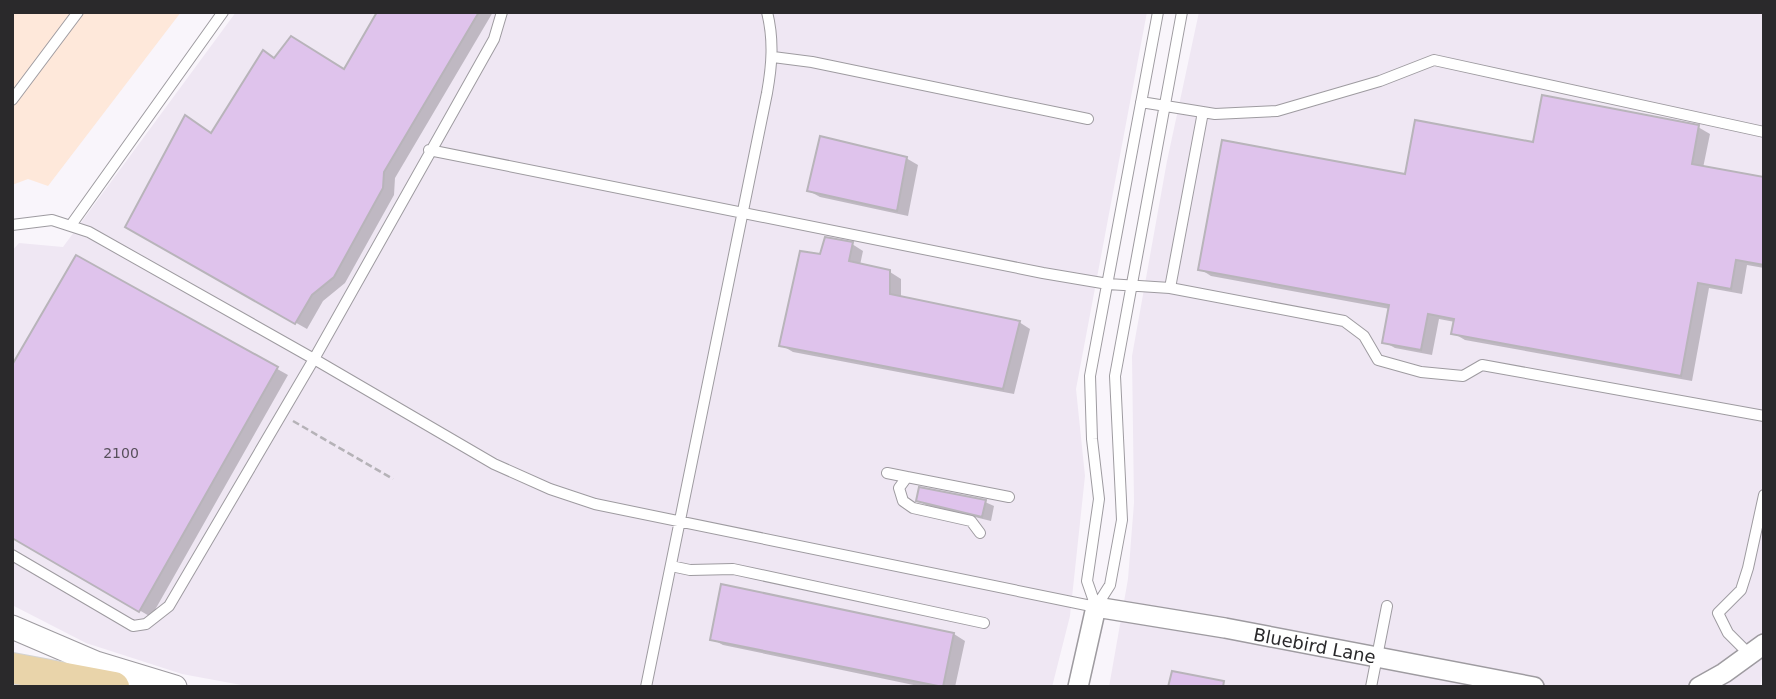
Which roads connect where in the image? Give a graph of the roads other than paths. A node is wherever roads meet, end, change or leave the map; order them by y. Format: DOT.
graph roads {
  1 [pos="78,12"];
  2 [pos="223,12"];
  3 [pos="502,12"];
  4 [pos="767,12"];
  5 [pos="1158,12"];
  6 [pos="1182,12"];
  7 [pos="773,57"];
  8 [pos="12,100"];
  9 [pos="1141,102"];
  10 [pos="1164,107"];
  11 [pos="1203,112"];
  12 [pos="1088,119"];
  13 [pos="1764,132"];
  14 [pos="429,150"];
  15 [pos="743,212"];
  16 [pos="12,225"];
  17 [pos="71,225"];
  18 [pos="1108,284"];
  19 [pos="1131,285"];
  20 [pos="1170,288"];
  21 [pos="314,359"];
  22 [pos="1764,416"];
  23 [pos="887,473"];
  24 [pos="907,477"];
  25 [pos="1764,495"];
  26 [pos="1009,497"];
  27 [pos="679,522"];
  28 [pos="980,533"];
  29 [pos="12,555"];
  30 [pos="671,566"];
  31 [pos="1387,606"];
  32 [pos="1096,607"];
  33 [pos="984,623"];
  34 [pos="12,627"];
  35 [pos="1756,649"];
  36 [pos="1377,657"];
  37 [pos="12,668"];
  38 [pos="114,687"];
  39 [pos="175,687"];
  40 [pos="646,687"];
  41 [pos="1078,687"];
  42 [pos="1371,687"];
  43 [pos="1534,687"];
  44 [pos="1699,687"];
  1 -- 8 [label="lane"];
  2 -- 17 [label="lane"];
  3 -- 14 [label="lane"];
  4 -- 7 [label="lane"];
  5 -- 9 [label="lane"];
  6 -- 10 [label="lane"];
  7 -- 12 [label="lane"];
  7 -- 15 [label="lane"];
  9 -- 10 [label="lane"];
  9 -- 18 [label="lane"];
  10 -- 11 [label="lane"];
  10 -- 19 [label="lane"];
  11 -- 13 [label="lane"];
  11 -- 20 [label="lane"];
  14 -- 15 [label="lane"];
  14 -- 21 [label="lane"];
  15 -- 18 [label="lane"];
  15 -- 27 [label="lane"];
  16 -- 17 [label="lane"];
  17 -- 21 [label="lane"];
  18 -- 19 [label="lane"];
  18 -- 32 [label="lane"];
  19 -- 20 [label="lane"];
  19 -- 32 [label="lane"];
  20 -- 22 [label="lane"];
  21 -- 27 [label="lane"];
  21 -- 29 [label="lane"];
  23 -- 24 [label="lane"];
  24 -- 26 [label="lane"];
  24 -- 28 [label="lane"];
  25 -- 35 [label="lane"];
  27 -- 30 [label="lane"];
  27 -- 32 [label="lane"];
  30 -- 33 [label="lane"];
  30 -- 40 [label="lane"];
  31 -- 36 [label="lane"];
  32 -- 36 [label="street, Bluebird Lane"];
  32 -- 41 [label="street"];
  34 -- 39 [label="street"];
  35 -- 44 [label="street"];
  36 -- 42 [label="lane"];
  36 -- 43 [label="street, Bluebird Lane"];
  37 -- 38 [label="main road"];
}
